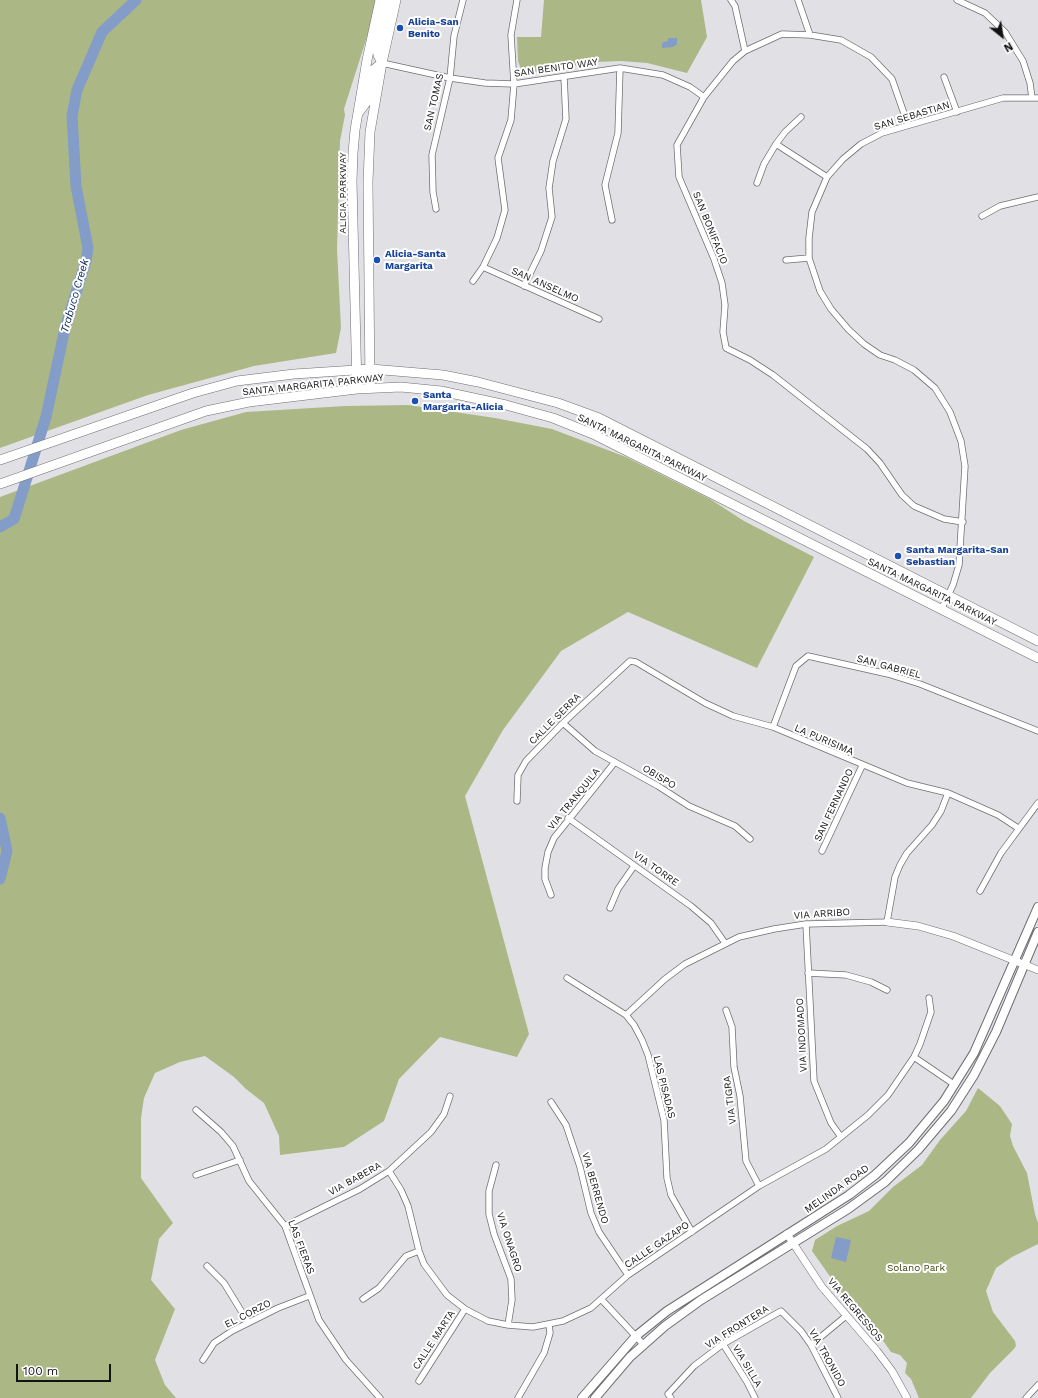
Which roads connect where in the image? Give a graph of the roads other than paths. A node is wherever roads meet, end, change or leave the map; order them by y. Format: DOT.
graph roads {
  1 [pos="380,0"];
  2 [pos="389,0"];
  3 [pos="396,0"];
  4 [pos="463,0"];
  5 [pos="517,0"];
  6 [pos="731,0"];
  7 [pos="798,0"];
  8 [pos="957,0"];
  9 [pos="810,35"];
  10 [pos="745,51"];
  11 [pos="382,63"];
  12 [pos="620,68"];
  13 [pos="564,77"];
  14 [pos="944,77"];
  15 [pos="450,78"];
  16 [pos="514,84"];
  17 [pos="704,97"];
  18 [pos="1035,98"];
  19 [pos="956,112"];
  20 [pos="358,113"];
  21 [pos="801,118"];
  22 [pos="908,125"];
  23 [pos="776,144"];
  24 [pos="827,178"];
  25 [pos="757,183"];
  26 [pos="1038,197"];
  27 [pos="436,209"];
  28 [pos="982,216"];
  29 [pos="612,220"];
  30 [pos="810,258"];
  31 [pos="786,260"];
  32 [pos="483,267"];
  33 [pos="473,281"];
  34 [pos="524,286"];
  35 [pos="599,319"];
  36 [pos="356,370"];
  37 [pos="371,370"];
  38 [pos="370,388"];
  39 [pos="357,389"];
  40 [pos="0,460"];
  41 [pos="0,484"];
  42 [pos="963,522"];
  43 [pos="948,596"];
  44 [pos="942,608"];
  45 [pos="1038,641"];
  46 [pos="1038,658"];
  47 [pos="627,662"];
  48 [pos="563,723"];
  49 [pos="773,727"];
  50 [pos="1038,731"];
  51 [pos="615,762"];
  52 [pos="862,766"];
  53 [pos="948,793"];
  54 [pos="517,801"];
  55 [pos="1038,803"];
  56 [pos="568,818"];
  57 [pos="1018,828"];
  58 [pos="750,839"];
  59 [pos="822,851"];
  60 [pos="634,866"];
  61 [pos="980,891"];
  62 [pos="551,895"];
  63 [pos="610,908"];
  64 [pos="1038,908"];
  65 [pos="887,922"];
  66 [pos="806,924"];
  67 [pos="1038,932"];
  68 [pos="725,943"];
  69 [pos="1014,960"];
  70 [pos="1024,965"];
  71 [pos="1038,970"];
  72 [pos="808,973"];
  73 [pos="567,978"];
  74 [pos="887,990"];
  75 [pos="929,998"];
  76 [pos="726,1010"];
  77 [pos="626,1015"];
  78 [pos="914,1057"];
  79 [pos="955,1085"];
  80 [pos="450,1096"];
  81 [pos="551,1102"];
  82 [pos="196,1110"];
  83 [pos="841,1137"];
  84 [pos="240,1160"];
  85 [pos="496,1165"];
  86 [pos="389,1171"];
  87 [pos="196,1175"];
  88 [pos="760,1186"];
  89 [pos="285,1226"];
  90 [pos="692,1232"];
  91 [pos="787,1234"];
  92 [pos="793,1244"];
  93 [pos="419,1251"];
  94 [pos="207,1266"];
  95 [pos="628,1275"];
  96 [pos="309,1296"];
  97 [pos="363,1299"];
  98 [pos="601,1299"];
  99 [pos="465,1309"];
  100 [pos="781,1311"];
  101 [pos="846,1316"];
  102 [pos="248,1322"];
  103 [pos="549,1324"];
  104 [pos="508,1325"];
  105 [pos="636,1336"];
  106 [pos="643,1344"];
  107 [pos="723,1344"];
  108 [pos="811,1346"];
  109 [pos="203,1360"];
  110 [pos="419,1381"];
  111 [pos="1038,1385"];
  112 [pos="670,1396"];
  113 [pos="380,1398"];
  114 [pos="518,1398"];
  115 [pos="582,1398"];
  116 [pos="595,1398"];
  117 [pos="755,1398"];
  118 [pos="838,1398"];
  119 [pos="907,1398"];
  120 [pos="1026,1398"];
  1 -- 20 [label="main road, ALICIA PARKWAY"];
  2 -- 11 [label="main road"];
  3 -- 11 [label="main road"];
  4 -- 15 [label="street, SAN TOMAS"];
  5 -- 16 [label="street"];
  6 -- 10 [label="street"];
  7 -- 9 [label="street"];
  8 -- 18 [label="street"];
  9 -- 10 [label="street, SAN BONIFACIO"];
  9 -- 22 [label="street, SAN BONIFACIO"];
  10 -- 17 [label="street, SAN BONIFACIO"];
  11 -- 15 [label="street, SAN BENITO WAY"];
  11 -- 20 [label="main road"];
  11 -- 37 [label="main road"];
  12 -- 13 [label="street, SAN BENITO WAY"];
  12 -- 17 [label="street, SAN BENITO WAY"];
  12 -- 29 [label="street"];
  13 -- 16 [label="street, SAN BENITO WAY"];
  13 -- 34 [label="street"];
  14 -- 19 [label="street"];
  15 -- 16 [label="street, SAN BENITO WAY"];
  15 -- 27 [label="street, SAN TOMAS"];
  16 -- 32 [label="street"];
  17 -- 42 [label="street, SAN BONIFACIO"];
  18 -- 19 [label="street, SAN SEBASTIAN"];
  19 -- 22 [label="street, SAN SEBASTIAN"];
  20 -- 36 [label="main road, ALICIA PARKWAY"];
  21 -- 23 [label="street"];
  22 -- 24 [label="street, SAN SEBASTIAN"];
  23 -- 24 [label="street"];
  23 -- 25 [label="street"];
  24 -- 30 [label="street, SAN SEBASTIAN"];
  26 -- 28 [label="street"];
  30 -- 31 [label="street"];
  30 -- 42 [label="street, SAN SEBASTIAN"];
  32 -- 33 [label="street"];
  32 -- 34 [label="street, SAN ANSELMO"];
  34 -- 35 [label="street, SAN ANSELMO"];
  36 -- 37 [label="main road, SANTA MARGARITA PARKWAY"];
  36 -- 39 [label="main road, ALICIA PARKWAY"];
  36 -- 40 [label="main road, SANTA MARGARITA PARKWAY"];
  37 -- 38 [label="main road"];
  37 -- 43 [label="main road, SANTA MARGARITA PARKWAY"];
  38 -- 39 [label="main road, SANTA MARGARITA PARKWAY"];
  38 -- 44 [label="main road, SANTA MARGARITA PARKWAY"];
  39 -- 41 [label="main road, SANTA MARGARITA PARKWAY"];
  42 -- 43 [label="street, SAN SEBASTIAN"];
  43 -- 44 [label="street, SAN SEBASTIAN"];
  43 -- 45 [label="main road, SANTA MARGARITA PARKWAY"];
  44 -- 46 [label="main road, SANTA MARGARITA PARKWAY"];
  47 -- 48 [label="street, CALLE SERRA"];
  47 -- 49 [label="street, LA PURISIMA"];
  48 -- 51 [label="street, OBISPO"];
  48 -- 54 [label="street, CALLE SERRA"];
  49 -- 50 [label="street, SAN GABRIEL"];
  49 -- 52 [label="street, LA PURISIMA"];
  51 -- 56 [label="street, VIA TRANQUILA"];
  51 -- 58 [label="street, OBISPO"];
  52 -- 53 [label="street, LA PURISIMA"];
  52 -- 59 [label="street, SAN FERNANDO"];
  53 -- 57 [label="street, LA PURISIMA"];
  53 -- 65 [label="street"];
  55 -- 57 [label="street"];
  56 -- 60 [label="street, VIA TORRE"];
  56 -- 62 [label="street, VIA TRANQUILA"];
  57 -- 61 [label="street"];
  60 -- 63 [label="street"];
  60 -- 68 [label="street, VIA TORRE"];
  64 -- 69 [label="main road, MELINDA ROAD"];
  65 -- 66 [label="street, VIA ARRIBO"];
  65 -- 69 [label="street, VIA ARRIBO"];
  66 -- 68 [label="street, VIA ARRIBO"];
  66 -- 72 [label="street, VIA INDOMADO"];
  67 -- 70 [label="main road, MELINDA ROAD"];
  68 -- 77 [label="street, VIA ARRIBO"];
  69 -- 70 [label="street, VIA ARRIBO"];
  69 -- 79 [label="main road, MELINDA ROAD"];
  70 -- 71 [label="street, VIA ARRIBO"];
  70 -- 92 [label="main road, MELINDA ROAD"];
  72 -- 74 [label="street"];
  72 -- 83 [label="street, VIA INDOMADO"];
  73 -- 77 [label="street, LAS PISADAS"];
  75 -- 78 [label="street, CALLE GAZAPO"];
  76 -- 88 [label="street, VIA TIGRA"];
  77 -- 90 [label="street, LAS PISADAS"];
  78 -- 79 [label="street"];
  78 -- 83 [label="street, CALLE GAZAPO"];
  79 -- 91 [label="main road, MELINDA ROAD"];
  80 -- 86 [label="street, VIA BABERA"];
  81 -- 95 [label="street, VIA BERRENDO"];
  82 -- 84 [label="street, LAS FIERAS"];
  83 -- 88 [label="street, CALLE GAZAPO"];
  84 -- 87 [label="street"];
  84 -- 89 [label="street, LAS FIERAS"];
  85 -- 104 [label="street, VIA ONAGRO"];
  86 -- 89 [label="street, VIA BABERA"];
  86 -- 93 [label="street, CALLE GAZAPO"];
  88 -- 90 [label="street, CALLE GAZAPO"];
  89 -- 96 [label="street, LAS FIERAS"];
  90 -- 95 [label="street, CALLE GAZAPO"];
  91 -- 92 [label="street, VIA REGRESSOS"];
  91 -- 105 [label="main road, MELINDA ROAD"];
  92 -- 101 [label="street, VIA REGRESSOS"];
  92 -- 106 [label="main road, MELINDA ROAD"];
  93 -- 97 [label="street"];
  93 -- 99 [label="street, CALLE GAZAPO"];
  94 -- 102 [label="street"];
  95 -- 98 [label="street, CALLE GAZAPO"];
  96 -- 102 [label="street, EL CORZO"];
  96 -- 113 [label="street, LAS FIERAS"];
  98 -- 103 [label="street, CALLE GAZAPO"];
  98 -- 105 [label="street"];
  99 -- 104 [label="street, CALLE GAZAPO"];
  99 -- 110 [label="street, CALLE MARTA"];
  100 -- 107 [label="street, VIA FRONTERA"];
  100 -- 108 [label="street, VIA TRONIDO"];
  101 -- 108 [label="street"];
  101 -- 119 [label="street, VIA REGRESSOS"];
  102 -- 109 [label="street, EL CORZO"];
  103 -- 104 [label="street, CALLE GAZAPO"];
  103 -- 114 [label="street"];
  105 -- 106 [label="street"];
  105 -- 115 [label="main road, MELINDA ROAD"];
  106 -- 116 [label="main road, MELINDA ROAD"];
  107 -- 112 [label="street, VIA FRONTERA"];
  107 -- 117 [label="street, VIA SILLA"];
  108 -- 118 [label="street, VIA TRONIDO"];
  111 -- 120 [label="street"];
}
